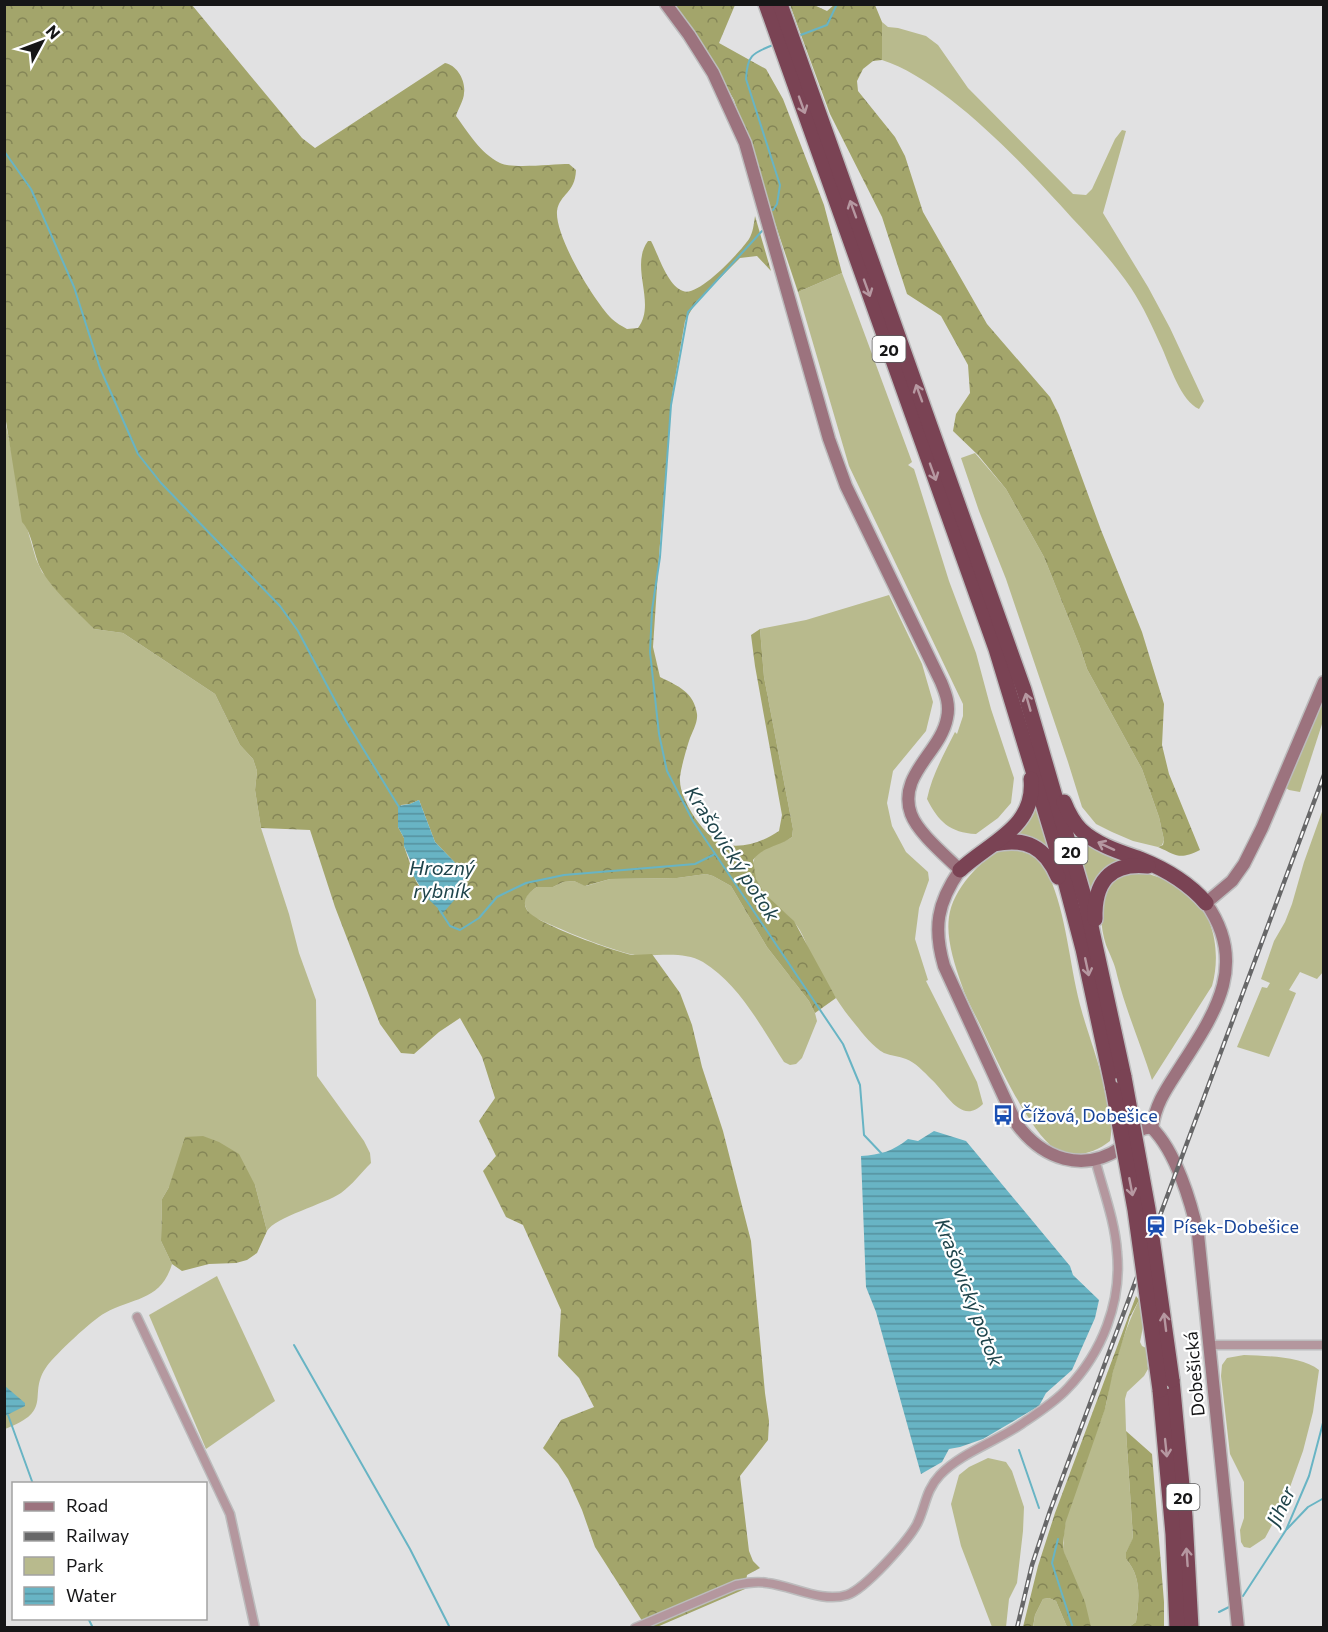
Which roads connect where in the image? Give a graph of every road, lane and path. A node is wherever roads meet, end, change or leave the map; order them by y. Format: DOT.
graph roads {
  1 [pos="666,4"];
  2 [pos="766,4"];
  3 [pos="780,4"];
  4 [pos="782,30"];
  5 [pos="788,47"];
  6 [pos="1323,682"];
  7 [pos="1029,752"];
  8 [pos="1044,758"];
  9 [pos="994,844"];
  10 [pos="1160,868"];
  11 [pos="960,870"];
  12 [pos="1206,903"];
  13 [pos="1073,911"];
  14 [pos="1095,944"];
  15 [pos="1152,1128"];
  16 [pos="1095,1159"];
  17 [pos="137,1317"];
  18 [pos="1210,1345"];
  19 [pos="1323,1346"];
  20 [pos="1166,1385"];
  21 [pos="1184,1621"];
  22 [pos="255,1628"];
  23 [pos="635,1628"];
  24 [pos="1238,1628"];
  1 -- 11 [label="street"];
  2 -- 4 [label="highway, 20"];
  3 -- 4 [label="highway, 20"];
  4 -- 5 [label="highway, 20"];
  5 -- 7 [label="highway, 20, one-way"];
  8 -- 5 [label="highway, 20, one-way"];
  6 -- 12 [label="street"];
  7 -- 9 [label="highway"];
  7 -- 13 [label="highway, 20"];
  10 -- 8 [label="highway, one-way"];
  8 -- 14 [label="highway, 20"];
  9 -- 11 [label="highway"];
  9 -- 13 [label="highway"];
  10 -- 12 [label="highway"];
  10 -- 14 [label="highway"];
  11 -- 16 [label="street"];
  12 -- 15 [label="street"];
  13 -- 20 [label="highway, 20, one-way, bridge"];
  20 -- 14 [label="highway, 20, one-way, bridge"];
  15 -- 16 [label="street"];
  15 -- 18 [label="street, Dobešická"];
  16 -- 23 [label="street"];
  17 -- 22 [label="street"];
  18 -- 19 [label="street"];
  18 -- 24 [label="street, Dobešická"];
  20 -- 21 [label="highway, 20"];
}
